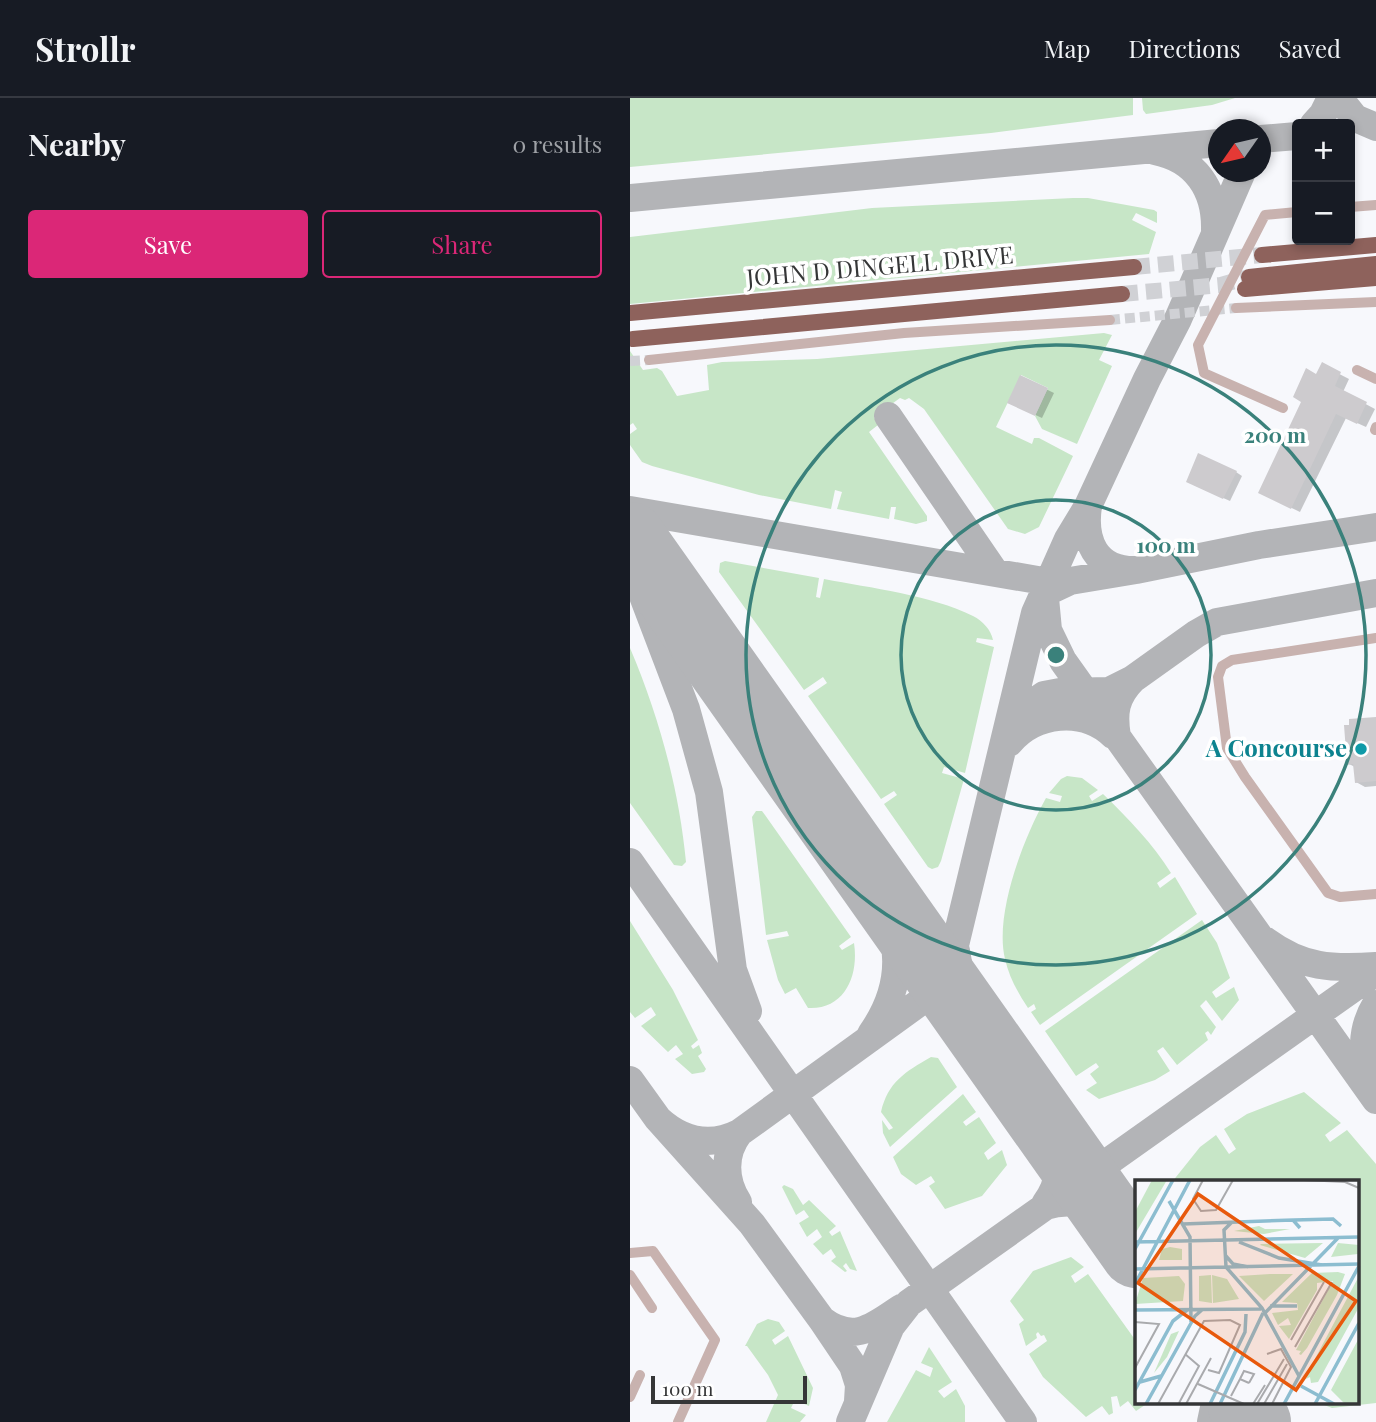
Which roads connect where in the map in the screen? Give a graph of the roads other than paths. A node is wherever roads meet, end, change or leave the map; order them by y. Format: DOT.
graph roads {
  1 [pos="1376,205"];
  2 [pos="1355,207"];
  3 [pos="1292,212"];
  4 [pos="1376,245"];
  5 [pos="1262,255"];
  6 [pos="1376,264"];
  7 [pos="1134,267"];
  8 [pos="1376,278"];
  9 [pos="1122,294"];
  10 [pos="1376,302"];
  11 [pos="1236,308"];
  12 [pos="630,313"];
  13 [pos="1110,320"];
  14 [pos="634,338"];
  15 [pos="649,360"];
  16 [pos="1357,370"];
  17 [pos="1376,379"];
  18 [pos="1283,408"];
  19 [pos="1376,638"];
  20 [pos="1376,894"];
  21 [pos="630,1253"];
  22 [pos="630,1275"];
  23 [pos="652,1308"];
  24 [pos="640,1375"];
  25 [pos="630,1397"];
  26 [pos="678,1422"];
  1 -- 2 [label="lane"];
  3 -- 18 [label="lane"];
  4 -- 5 [label="highway"];
  6 -- 8 [label="highway"];
  7 -- 12 [label="highway, JOHN D DINGELL DRIVE"];
  9 -- 14 [label="highway, JOHN D DINGELL DRIVE"];
  10 -- 11 [label="lane"];
  13 -- 15 [label="lane"];
  16 -- 17 [label="lane"];
  19 -- 20 [label="lane"];
  21 -- 26 [label="lane"];
  22 -- 23 [label="lane"];
  24 -- 25 [label="lane"];
}
